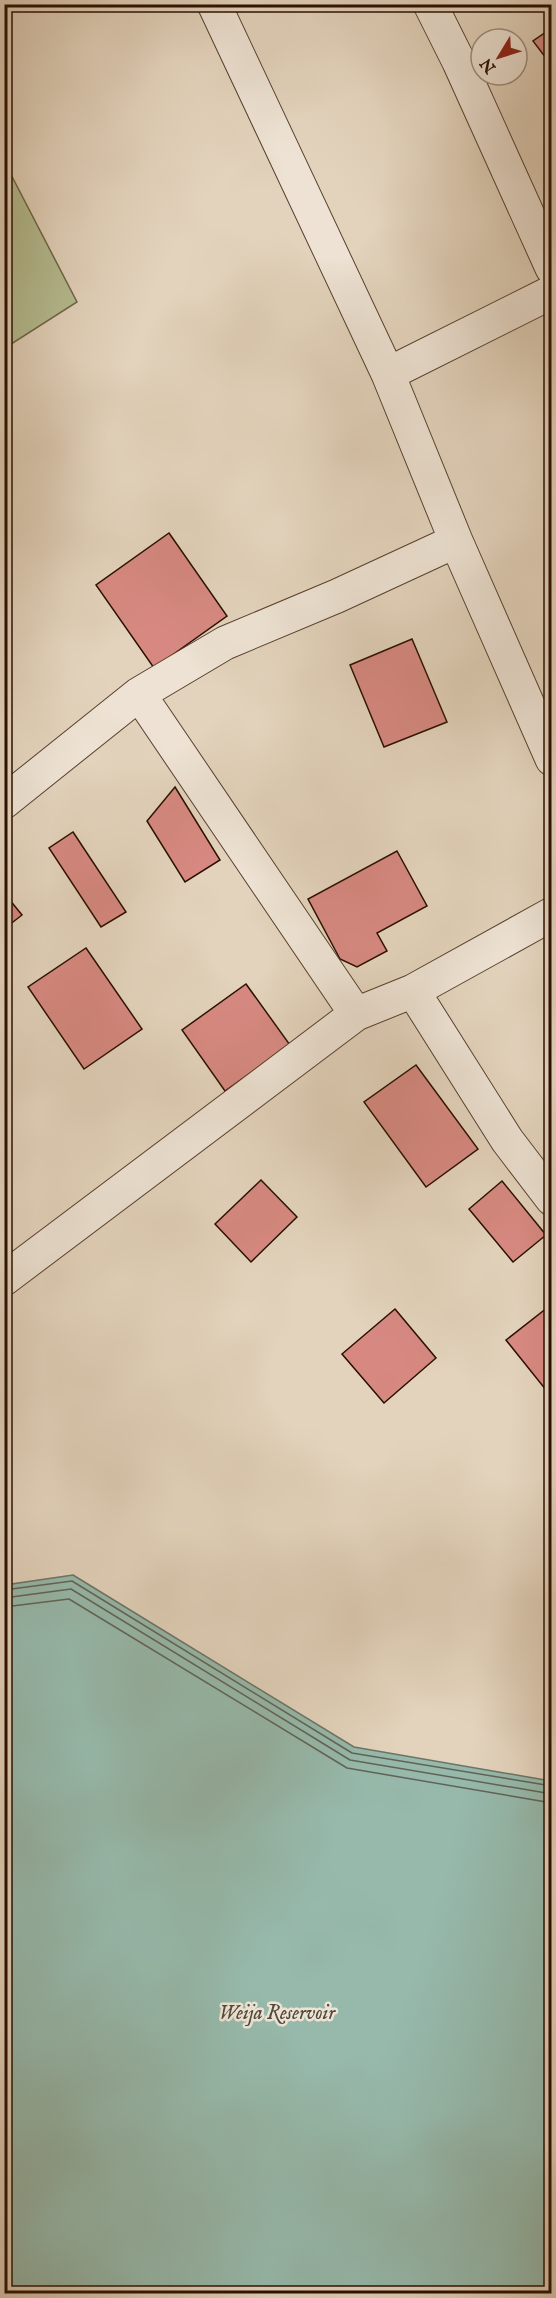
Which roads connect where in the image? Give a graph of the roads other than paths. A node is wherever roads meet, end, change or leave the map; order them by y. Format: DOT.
graph roads {
  1 [pos="214,4"];
  2 [pos="430,4"];
  3 [pos="552,268"];
  4 [pos="552,292"];
  5 [pos="388,374"];
  6 [pos="456,541"];
  7 [pos="139,694"];
  8 [pos="552,759"];
  9 [pos="4,802"];
  10 [pos="552,914"];
  11 [pos="413,991"];
  12 [pos="356,1014"];
  13 [pos="552,1199"];
  14 [pos="4,1278"];
  1 -- 5 [label="street"];
  2 -- 3 [label="street"];
  4 -- 5 [label="street"];
  5 -- 6 [label="street"];
  6 -- 7 [label="street"];
  6 -- 8 [label="street"];
  7 -- 9 [label="street"];
  7 -- 12 [label="street"];
  10 -- 11 [label="street"];
  11 -- 12 [label="street"];
  11 -- 13 [label="street"];
  12 -- 14 [label="street"];
}
